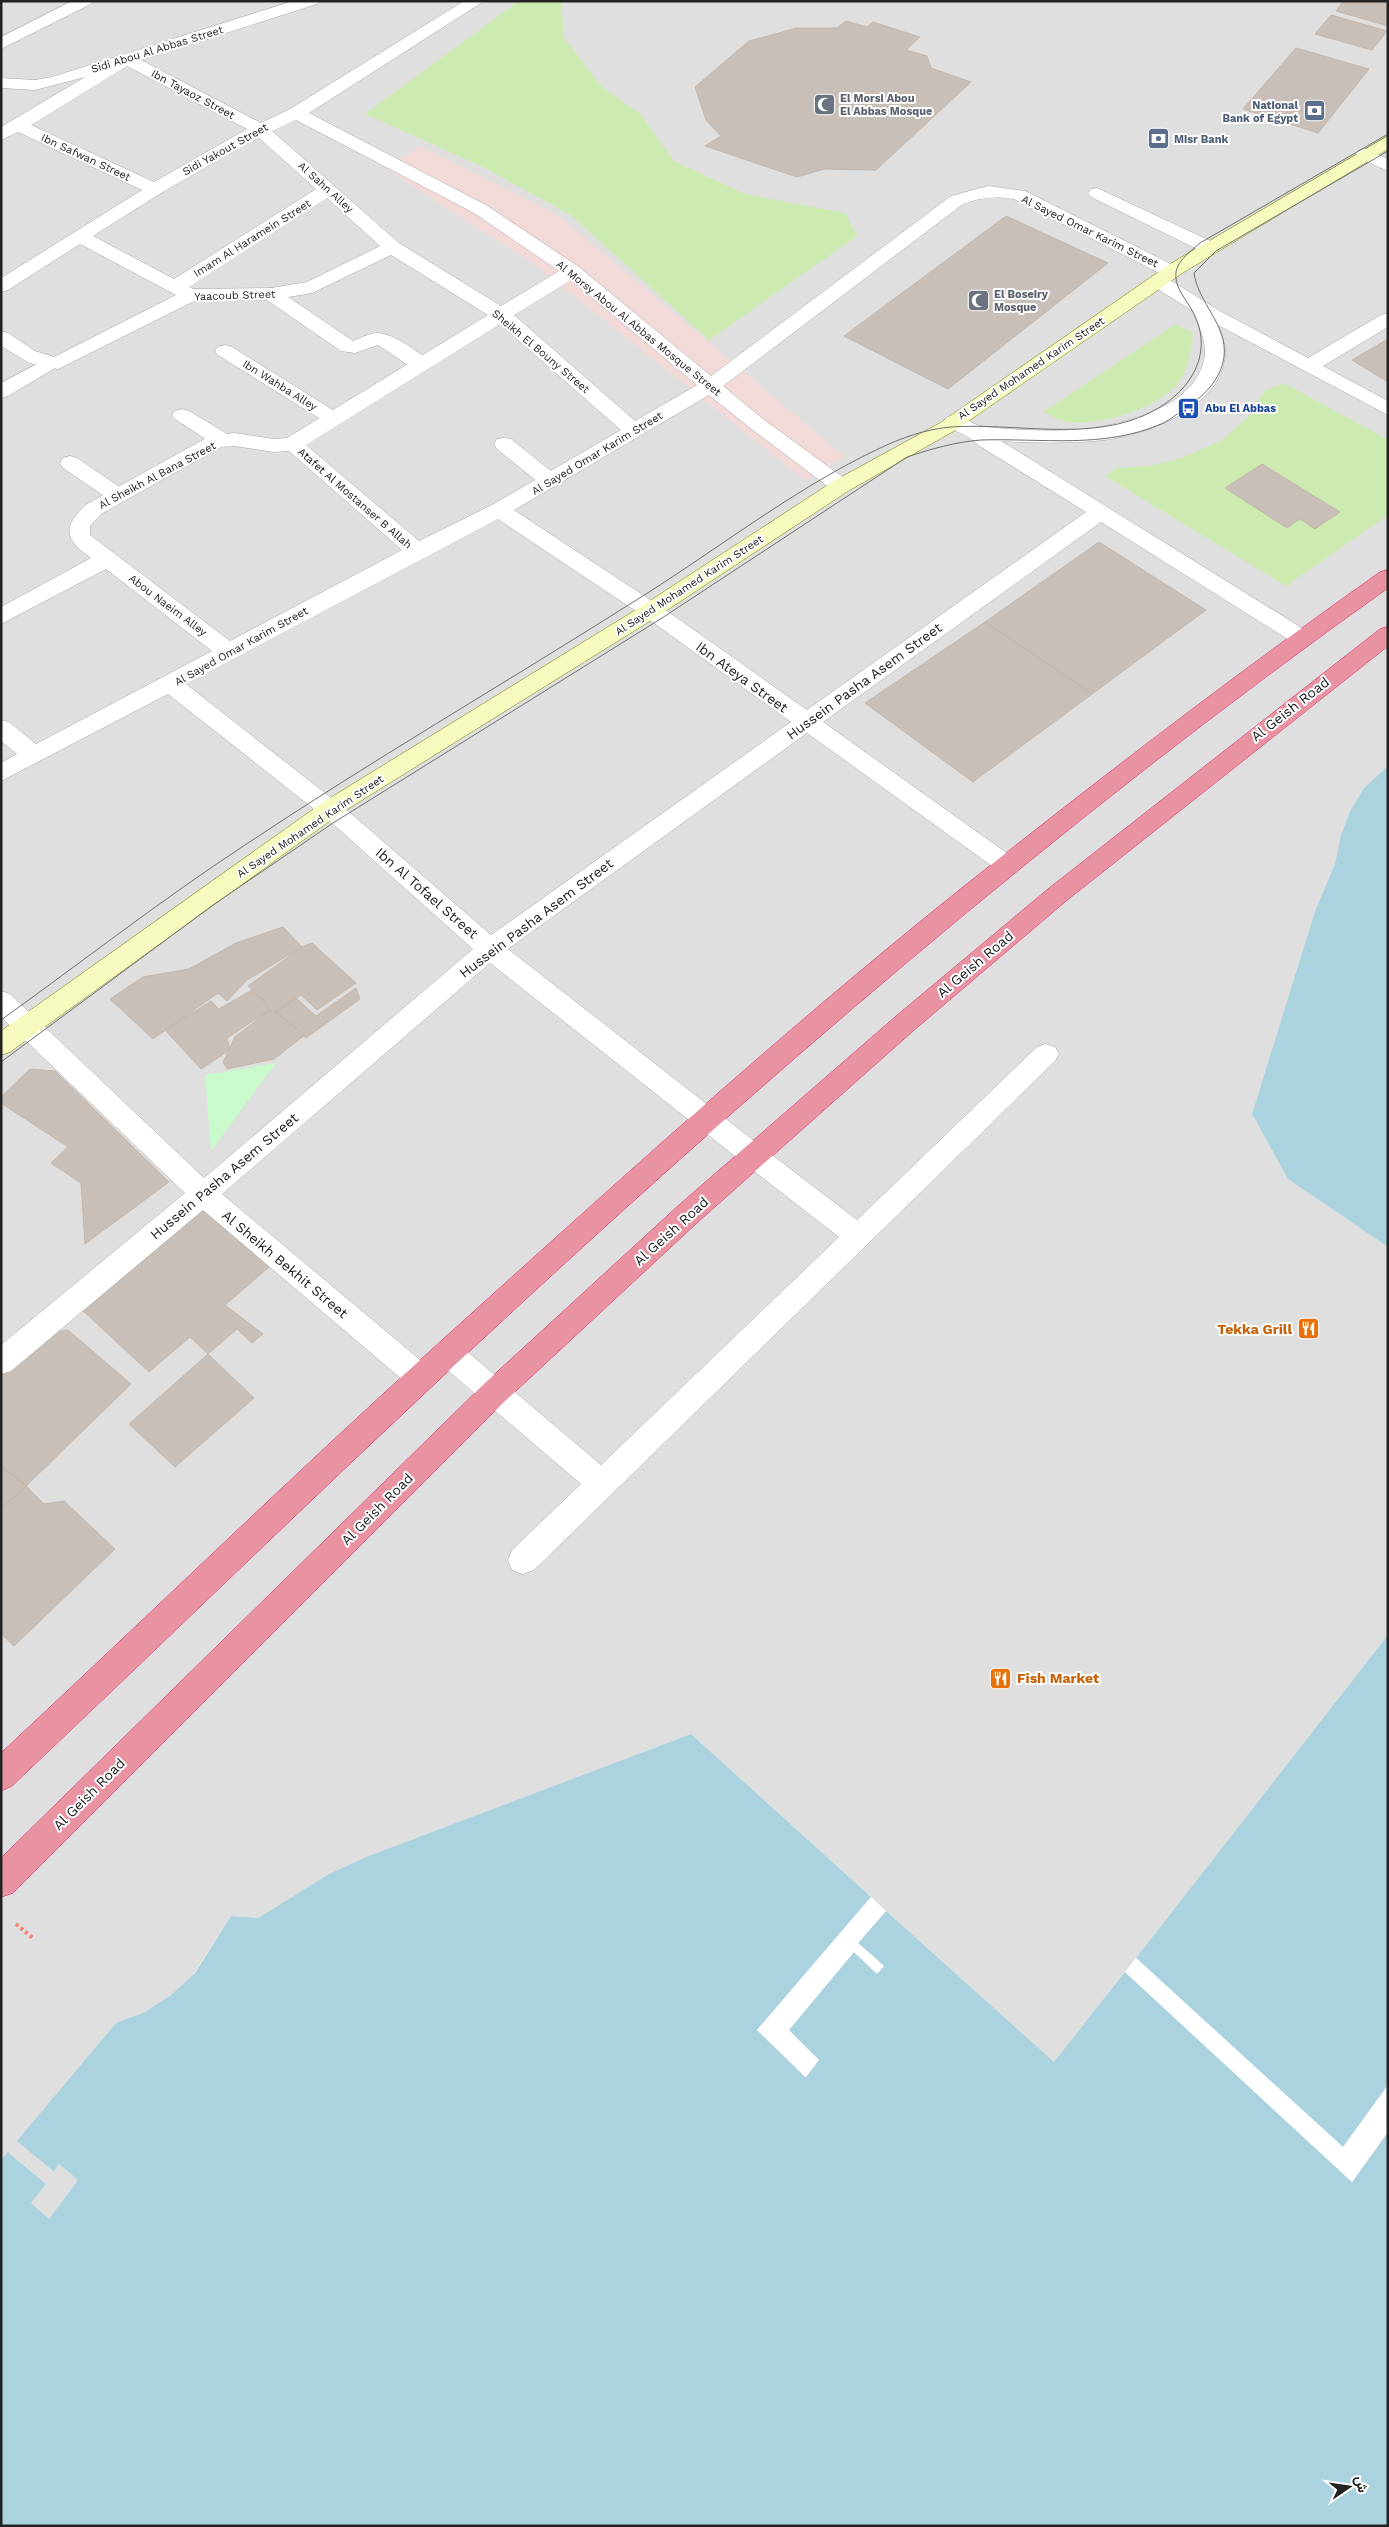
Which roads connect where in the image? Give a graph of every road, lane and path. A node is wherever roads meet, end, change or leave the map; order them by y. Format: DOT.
graph roads {
  1 [pos="85,1"];
  2 [pos="311,1"];
  3 [pos="476,1"];
  4 [pos="1,44"];
  5 [pos="127,59"];
  6 [pos="6,82"];
  7 [pos="296,113"];
  8 [pos="18,126"];
  9 [pos="259,129"];
  10 [pos="1,135"];
  11 [pos="1388,141"];
  12 [pos="1365,154"];
  13 [pos="1388,166"];
  14 [pos="155,189"];
  15 [pos="329,189"];
  16 [pos="1097,193"];
  17 [pos="81,237"];
  18 [pos="392,247"];
  19 [pos="1210,248"];
  20 [pos="572,272"];
  21 [pos="1165,276"];
  22 [pos="1,286"];
  23 [pos="183,291"];
  24 [pos="270,294"];
  25 [pos="1201,308"];
  26 [pos="502,315"];
  27 [pos="1388,319"];
  28 [pos="1,337"];
  29 [pos="225,351"];
  30 [pos="48,364"];
  31 [pos="420,365"];
  32 [pos="1309,366"];
  33 [pos="711,385"];
  34 [pos="1,392"];
  35 [pos="1388,409"];
  36 [pos="182,415"];
  37 [pos="334,418"];
  38 [pos="954,421"];
  39 [pos="634,431"];
  40 [pos="979,433"];
  41 [pos="222,440"];
  42 [pos="293,444"];
  43 [pos="504,444"];
  44 [pos="70,463"];
  45 [pos="550,481"];
  46 [pos="841,486"];
  47 [pos="118,495"];
  48 [pos="499,510"];
  49 [pos="1100,512"];
  50 [pos="417,551"];
  51 [pos="107,559"];
  52 [pos="1388,576"];
  53 [pos="650,611"];
  54 [pos="1,617"];
  55 [pos="1388,634"];
  56 [pos="1302,638"];
  57 [pos="229,652"];
  58 [pos="171,684"];
  59 [pos="805,723"];
  60 [pos="1,728"];
  61 [pos="34,755"];
  62 [pos="1,773"];
  63 [pos="330,810"];
  64 [pos="1007,866"];
  65 [pos="490,949"];
  66 [pos="1,1002"];
  67 [pos="29,1026"];
  68 [pos="1,1045"];
  69 [pos="1046,1054"];
  70 [pos="707,1120"];
  71 [pos="754,1156"];
  72 [pos="203,1194"];
  73 [pos="858,1236"];
  74 [pos="448,1352"];
  75 [pos="1,1362"];
  76 [pos="420,1378"];
  77 [pos="494,1393"];
  78 [pos="602,1484"];
  79 [pos="523,1560"];
  80 [pos="1,1775"];
  81 [pos="1,1881"];
  1 -- 4 [label="street"];
  2 -- 5 [label="street, Sidi Abou Al Abbas Street"];
  3 -- 7 [label="street, Sidi Yakout Street"];
  5 -- 6 [label="street, Sidi Abou Al Abbas Street"];
  5 -- 8 [label="street"];
  5 -- 9 [label="street, Ibn Tayaoz Street"];
  7 -- 9 [label="street, Sidi Yakout Street"];
  7 -- 20 [label="street, Al Morsy Abou Al Abbas Mosque Street"];
  8 -- 10 [label="street"];
  8 -- 14 [label="street, Ibn Safwan Street"];
  9 -- 14 [label="street, Sidi Yakout Street"];
  9 -- 15 [label="street, Al Sahn Alley"];
  11 -- 12 [label="main road, Al Sayed Mohamed Karim Street"];
  12 -- 13 [label="street"];
  12 -- 19 [label="main road, Al Sayed Mohamed Karim Street"];
  14 -- 17 [label="street, Sidi Yakout Street"];
  15 -- 18 [label="street, Al Sahn Alley"];
  15 -- 23 [label="street, Imam Al Haramein Street"];
  16 -- 19 [label="street"];
  17 -- 22 [label="street, Sidi Yakout Street"];
  17 -- 23 [label="street"];
  18 -- 24 [label="street, Yaacoub Street"];
  18 -- 26 [label="street, Sheikh El Bouny Street"];
  19 -- 21 [label="main road, Al Sayed Mohamed Karim Street"];
  20 -- 26 [label="street"];
  20 -- 33 [label="street, Al Morsy Abou Al Abbas Mosque Street"];
  21 -- 25 [label="street, Al Sayed Omar Karim Street"];
  21 -- 33 [label="street, Al Sayed Omar Karim Street"];
  21 -- 38 [label="main road, Al Sayed Mohamed Karim Street"];
  23 -- 24 [label="street, Yaacoub Street"];
  23 -- 30 [label="street, Yaacoub Street"];
  24 -- 31 [label="street"];
  25 -- 32 [label="street, Al Sayed Omar Karim Street"];
  25 -- 40 [label="street, Al Sayed Mohamed Karim Street"];
  26 -- 31 [label="street"];
  26 -- 39 [label="street, Sheikh El Bouny Street"];
  27 -- 32 [label="street"];
  28 -- 30 [label="street"];
  29 -- 37 [label="street, Ibn Wahba Alley"];
  30 -- 34 [label="street"];
  31 -- 37 [label="street"];
  32 -- 35 [label="street, Al Sayed Omar Karim Street"];
  33 -- 39 [label="street, Al Sayed Omar Karim Street"];
  33 -- 46 [label="street, Al Morsy Abou Al Abbas Mosque Street"];
  36 -- 41 [label="street"];
  37 -- 42 [label="street"];
  38 -- 40 [label="street"];
  38 -- 46 [label="main road, Al Sayed Mohamed Karim Street"];
  39 -- 45 [label="street, Al Sayed Omar Karim Street"];
  40 -- 49 [label="street"];
  41 -- 42 [label="street, Al Sheikh Al Bana Street"];
  41 -- 47 [label="street, Al Sheikh Al Bana Street"];
  42 -- 50 [label="street, Atafet Al Mostanser B Allah"];
  43 -- 45 [label="street"];
  44 -- 47 [label="street"];
  45 -- 48 [label="street, Al Sayed Omar Karim Street"];
  46 -- 53 [label="main road, Al Sayed Mohamed Karim Street"];
  47 -- 51 [label="street, Al Sheikh Al Bana Street"];
  48 -- 50 [label="street, Al Sayed Omar Karim Street"];
  48 -- 53 [label="street, Ibn Ateya Street"];
  49 -- 56 [label="street"];
  49 -- 59 [label="street, Hussein Pasha Asem Street"];
  50 -- 57 [label="street, Al Sayed Omar Karim Street"];
  51 -- 54 [label="street"];
  51 -- 57 [label="street, Abou Naeim Alley"];
  52 -- 56 [label="highway"];
  53 -- 59 [label="street, Ibn Ateya Street"];
  53 -- 63 [label="main road, Al Sayed Mohamed Karim Street"];
  55 -- 71 [label="highway, Al Geish Road"];
  56 -- 64 [label="highway"];
  57 -- 58 [label="street, Al Sayed Omar Karim Street"];
  58 -- 61 [label="street, Al Sayed Omar Karim Street"];
  58 -- 63 [label="street, Ibn Al Tofael Street"];
  59 -- 64 [label="street, Ibn Ateya Street"];
  59 -- 65 [label="street, Hussein Pasha Asem Street"];
  60 -- 61 [label="street"];
  61 -- 62 [label="street, Al Sayed Omar Karim Street"];
  63 -- 65 [label="street, Ibn Al Tofael Street"];
  63 -- 67 [label="main road, Al Sayed Mohamed Karim Street"];
  64 -- 70 [label="highway"];
  65 -- 70 [label="street, Ibn Al Tofael Street"];
  65 -- 72 [label="street, Hussein Pasha Asem Street"];
  66 -- 67 [label="street, Al Sheikh Bekhit Street"];
  67 -- 68 [label="main road, Al Sayed Mohamed Karim Street"];
  67 -- 72 [label="street, Al Sheikh Bekhit Street"];
  69 -- 73 [label="street"];
  70 -- 71 [label="street, Ibn Al Tofael Street"];
  70 -- 74 [label="highway"];
  71 -- 73 [label="street, Ibn Al Tofael Street"];
  71 -- 77 [label="highway, Al Geish Road"];
  72 -- 75 [label="street, Hussein Pasha Asem Street"];
  72 -- 76 [label="street, Al Sheikh Bekhit Street"];
  73 -- 78 [label="street"];
  74 -- 76 [label="highway"];
  74 -- 77 [label="street"];
  76 -- 80 [label="highway"];
  77 -- 78 [label="street"];
  77 -- 81 [label="highway, Al Geish Road"];
  78 -- 79 [label="street"];
}
